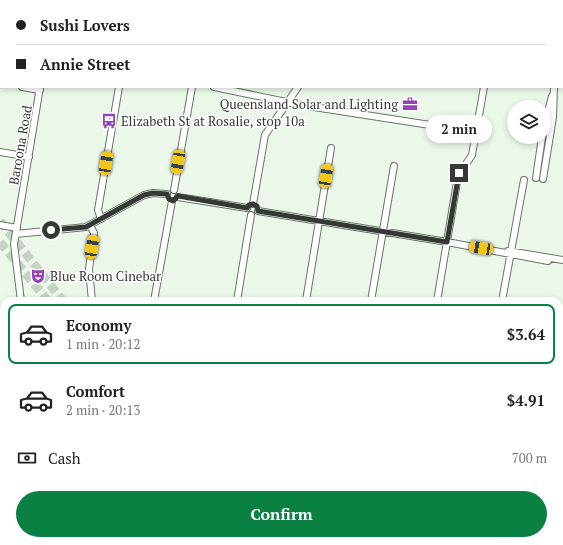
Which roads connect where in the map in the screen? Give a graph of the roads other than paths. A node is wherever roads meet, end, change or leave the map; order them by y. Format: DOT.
graph roads {
  1 [pos="119,88"];
  2 [pos="192,88"];
  3 [pos="219,88"];
  4 [pos="297,88"];
  5 [pos="484,88"];
  6 [pos="40,89"];
  7 [pos="554,90"];
  8 [pos="288,101"];
  9 [pos="551,101"];
  10 [pos="476,132"];
  11 [pos="541,144"];
  12 [pos="331,148"];
  13 [pos="0,152"];
  14 [pos="29,157"];
  15 [pos="394,166"];
  16 [pos="536,178"];
  17 [pos="543,179"];
  18 [pos="524,180"];
  19 [pos="174,190"];
  20 [pos="167,194"];
  21 [pos="178,196"];
  22 [pos="172,201"];
  23 [pos="253,204"];
  24 [pos="247,208"];
  25 [pos="258,211"];
  26 [pos="251,215"];
  27 [pos="101,219"];
  28 [pos="319,221"];
  29 [pos="0,225"];
  30 [pos="90,225"];
  31 [pos="16,231"];
  32 [pos="383,231"];
  33 [pos="447,242"];
  34 [pos="511,252"];
  35 [pos="563,260"];
  36 [pos="548,261"];
  37 [pos="563,264"];
  38 [pos="20,297"];
  39 [pos="92,297"];
  40 [pos="155,297"];
  41 [pos="238,297"];
  42 [pos="307,297"];
  43 [pos="373,297"];
  44 [pos="438,297"];
  45 [pos="503,297"];
  1 -- 27 [label="street"];
  2 -- 19 [label="street"];
  3 -- 8 [label="street"];
  4 -- 8 [label="street"];
  5 -- 10 [label="street"];
  6 -- 14 [label="street, Baroona Road"];
  7 -- 9 [label="street"];
  7 -- 17 [label="street"];
  8 -- 10 [label="street"];
  8 -- 23 [label="street"];
  10 -- 33 [label="street"];
  11 -- 16 [label="street"];
  12 -- 28 [label="street"];
  13 -- 14 [label="street"];
  14 -- 31 [label="street, Baroona Road"];
  15 -- 32 [label="street"];
  18 -- 34 [label="street"];
  19 -- 20 [label="street"];
  19 -- 21 [label="street"];
  20 -- 22 [label="street"];
  20 -- 27 [label="street"];
  21 -- 22 [label="street"];
  21 -- 24 [label="street"];
  22 -- 40 [label="street"];
  23 -- 24 [label="street"];
  23 -- 25 [label="street"];
  24 -- 26 [label="street"];
  25 -- 26 [label="street"];
  25 -- 28 [label="street"];
  26 -- 41 [label="street"];
  27 -- 30 [label="street"];
  28 -- 32 [label="street"];
  28 -- 42 [label="street"];
  29 -- 31 [label="street"];
  30 -- 31 [label="street"];
  30 -- 39 [label="street"];
  31 -- 38 [label="street, Baroona Road"];
  32 -- 33 [label="street"];
  32 -- 43 [label="street"];
  33 -- 34 [label="street"];
  33 -- 44 [label="street"];
  34 -- 35 [label="street"];
  34 -- 36 [label="street"];
  34 -- 45 [label="street"];
  35 -- 36 [label="street"];
  36 -- 37 [label="street"];
}
